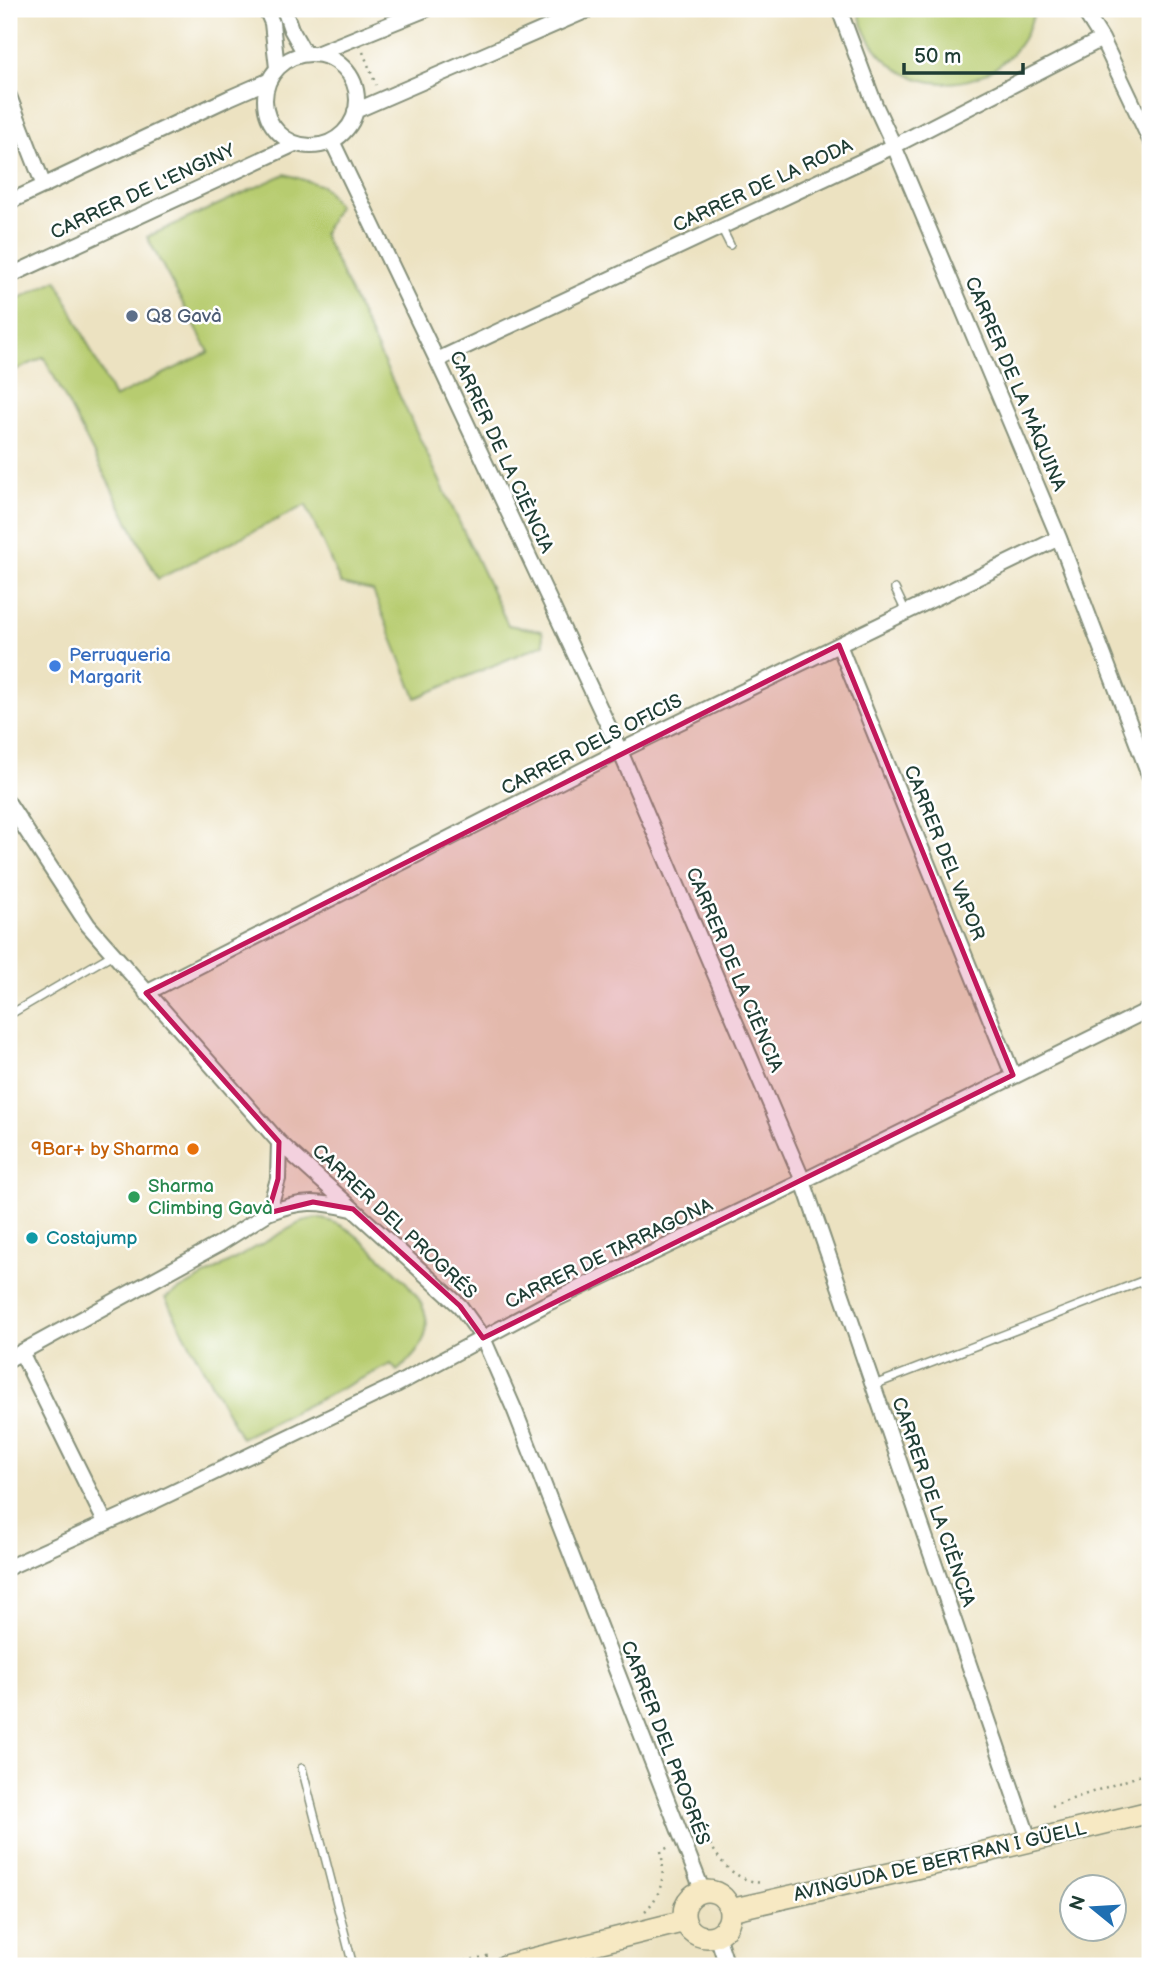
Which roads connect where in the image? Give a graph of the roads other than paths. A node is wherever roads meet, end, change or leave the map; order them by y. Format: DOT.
graph roads {
  1 [pos="266,9"];
  2 [pos="284,9"];
  3 [pos="427,9"];
  4 [pos="590,9"];
  5 [pos="839,9"];
  6 [pos="1083,9"];
  7 [pos="1102,39"];
  8 [pos="311,54"];
  9 [pos="277,68"];
  10 [pos="268,81"];
  11 [pos="9,96"];
  12 [pos="355,111"];
  13 [pos="1150,140"];
  14 [pos="332,141"];
  15 [pos="295,144"];
  16 [pos="894,146"];
  17 [pos="44,186"];
  18 [pos="9,202"];
  19 [pos="721,227"];
  20 [pos="730,245"];
  21 [pos="9,276"];
  22 [pos="438,360"];
  23 [pos="1059,538"];
  24 [pos="895,589"];
  25 [pos="906,612"];
  26 [pos="839,645"];
  27 [pos="620,751"];
  28 [pos="1150,777"];
  29 [pos="9,804"];
  30 [pos="113,954"];
  31 [pos="146,993"];
  32 [pos="1150,1009"];
  33 [pos="9,1014"];
  34 [pos="1013,1075"];
  35 [pos="279,1142"];
  36 [pos="803,1181"];
  37 [pos="353,1209"];
  38 [pos="268,1213"];
  39 [pos="1150,1278"];
  40 [pos="483,1338"];
  41 [pos="15,1356"];
  42 [pos="873,1386"];
  43 [pos="105,1522"];
  44 [pos="9,1567"];
  45 [pos="302,1768"];
  46 [pos="1150,1812"];
  47 [pos="1030,1842"];
  48 [pos="703,1892"];
  49 [pos="730,1910"];
  50 [pos="685,1921"];
  51 [pos="717,1935"];
  52 [pos="516,1965"];
  53 [pos="353,1966"];
  54 [pos="727,1966"];
  1 -- 9 [label="street"];
  2 -- 8 [label="street"];
  3 -- 8 [label="street"];
  4 -- 12 [label="street"];
  5 -- 16 [label="street, CARRER DE LA MÀQUINA"];
  6 -- 7 [label="street"];
  7 -- 13 [label="street"];
  7 -- 16 [label="street, CARRER DE LA RODA"];
  8 -- 9 [label="street"];
  8 -- 12 [label="street"];
  9 -- 10 [label="street"];
  10 -- 15 [label="street"];
  10 -- 17 [label="street"];
  11 -- 17 [label="street"];
  12 -- 14 [label="street"];
  14 -- 15 [label="street"];
  14 -- 22 [label="street, CARRER DE LA CIÈNCIA"];
  15 -- 21 [label="street, CARRER DE L'ENGINY"];
  16 -- 19 [label="street, CARRER DE LA RODA"];
  16 -- 23 [label="street, CARRER DE LA MÀQUINA"];
  17 -- 18 [label="street"];
  19 -- 20 [label="lane"];
  19 -- 22 [label="street, CARRER DE LA RODA"];
  22 -- 27 [label="street, CARRER DE LA CIÈNCIA"];
  23 -- 25 [label="street, CARRER DELS OFICIS"];
  23 -- 28 [label="street, CARRER DE LA MÀQUINA"];
  24 -- 25 [label="lane"];
  25 -- 26 [label="street, CARRER DELS OFICIS"];
  26 -- 27 [label="street, CARRER DELS OFICIS"];
  26 -- 34 [label="street, CARRER DEL VAPOR"];
  27 -- 31 [label="street, CARRER DELS OFICIS"];
  27 -- 36 [label="street, CARRER DE LA CIÈNCIA"];
  29 -- 30 [label="street, CARRER DEL PROGRÉS"];
  30 -- 31 [label="street, CARRER DEL PROGRÉS"];
  30 -- 33 [label="lane"];
  31 -- 35 [label="street, CARRER DEL PROGRÉS"];
  32 -- 34 [label="street, CARRER DE TARRAGONA"];
  34 -- 36 [label="street, CARRER DE TARRAGONA"];
  35 -- 37 [label="street, CARRER DEL PROGRÉS"];
  35 -- 38 [label="street"];
  36 -- 40 [label="street, CARRER DE TARRAGONA"];
  36 -- 42 [label="street, CARRER DE LA CIÈNCIA"];
  37 -- 38 [label="street"];
  37 -- 40 [label="street, CARRER DEL PROGRÉS"];
  38 -- 41 [label="street"];
  39 -- 42 [label="lane"];
  40 -- 43 [label="street, CARRER DE TARRAGONA"];
  40 -- 48 [label="street, CARRER DEL PROGRÉS"];
  41 -- 43 [label="street"];
  42 -- 47 [label="street, CARRER DE LA CIÈNCIA"];
  43 -- 44 [label="street, CARRER DE TARRAGONA"];
  45 -- 53 [label="lane"];
  46 -- 47 [label="street, AVINGUDA DE BERTRAN I GÜELL"];
  47 -- 49 [label="street, AVINGUDA DE BERTRAN I GÜELL"];
  48 -- 49 [label="street"];
  48 -- 50 [label="street"];
  49 -- 51 [label="street"];
  50 -- 51 [label="street"];
  50 -- 52 [label="street"];
  51 -- 54 [label="street"];
}
